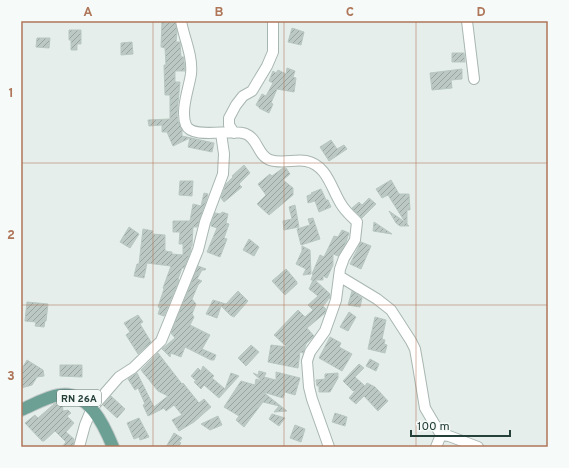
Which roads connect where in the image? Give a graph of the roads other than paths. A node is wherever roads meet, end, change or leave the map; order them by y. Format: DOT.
graph roads {
  1 [pos="181,21"];
  2 [pos="273,21"];
  3 [pos="467,21"];
  4 [pos="474,79"];
  5 [pos="221,133"];
  6 [pos="234,133"];
  7 [pos="339,276"];
  8 [pos="92,408"];
  9 [pos="21,410"];
  10 [pos="441,435"];
  11 [pos="79,447"];
  12 [pos="113,447"];
  13 [pos="329,447"];
  14 [pos="436,447"];
  15 [pos="478,447"];
  1 -- 5 [label="street"];
  2 -- 6 [label="street"];
  3 -- 4 [label="street"];
  5 -- 6 [label="street"];
  5 -- 8 [label="street"];
  6 -- 7 [label="street"];
  7 -- 10 [label="street"];
  7 -- 13 [label="street"];
  8 -- 9 [label="main road, RN 26A"];
  8 -- 11 [label="street"];
  8 -- 12 [label="main road, RN 26A"];
  10 -- 14 [label="street"];
  10 -- 15 [label="street"];
}
